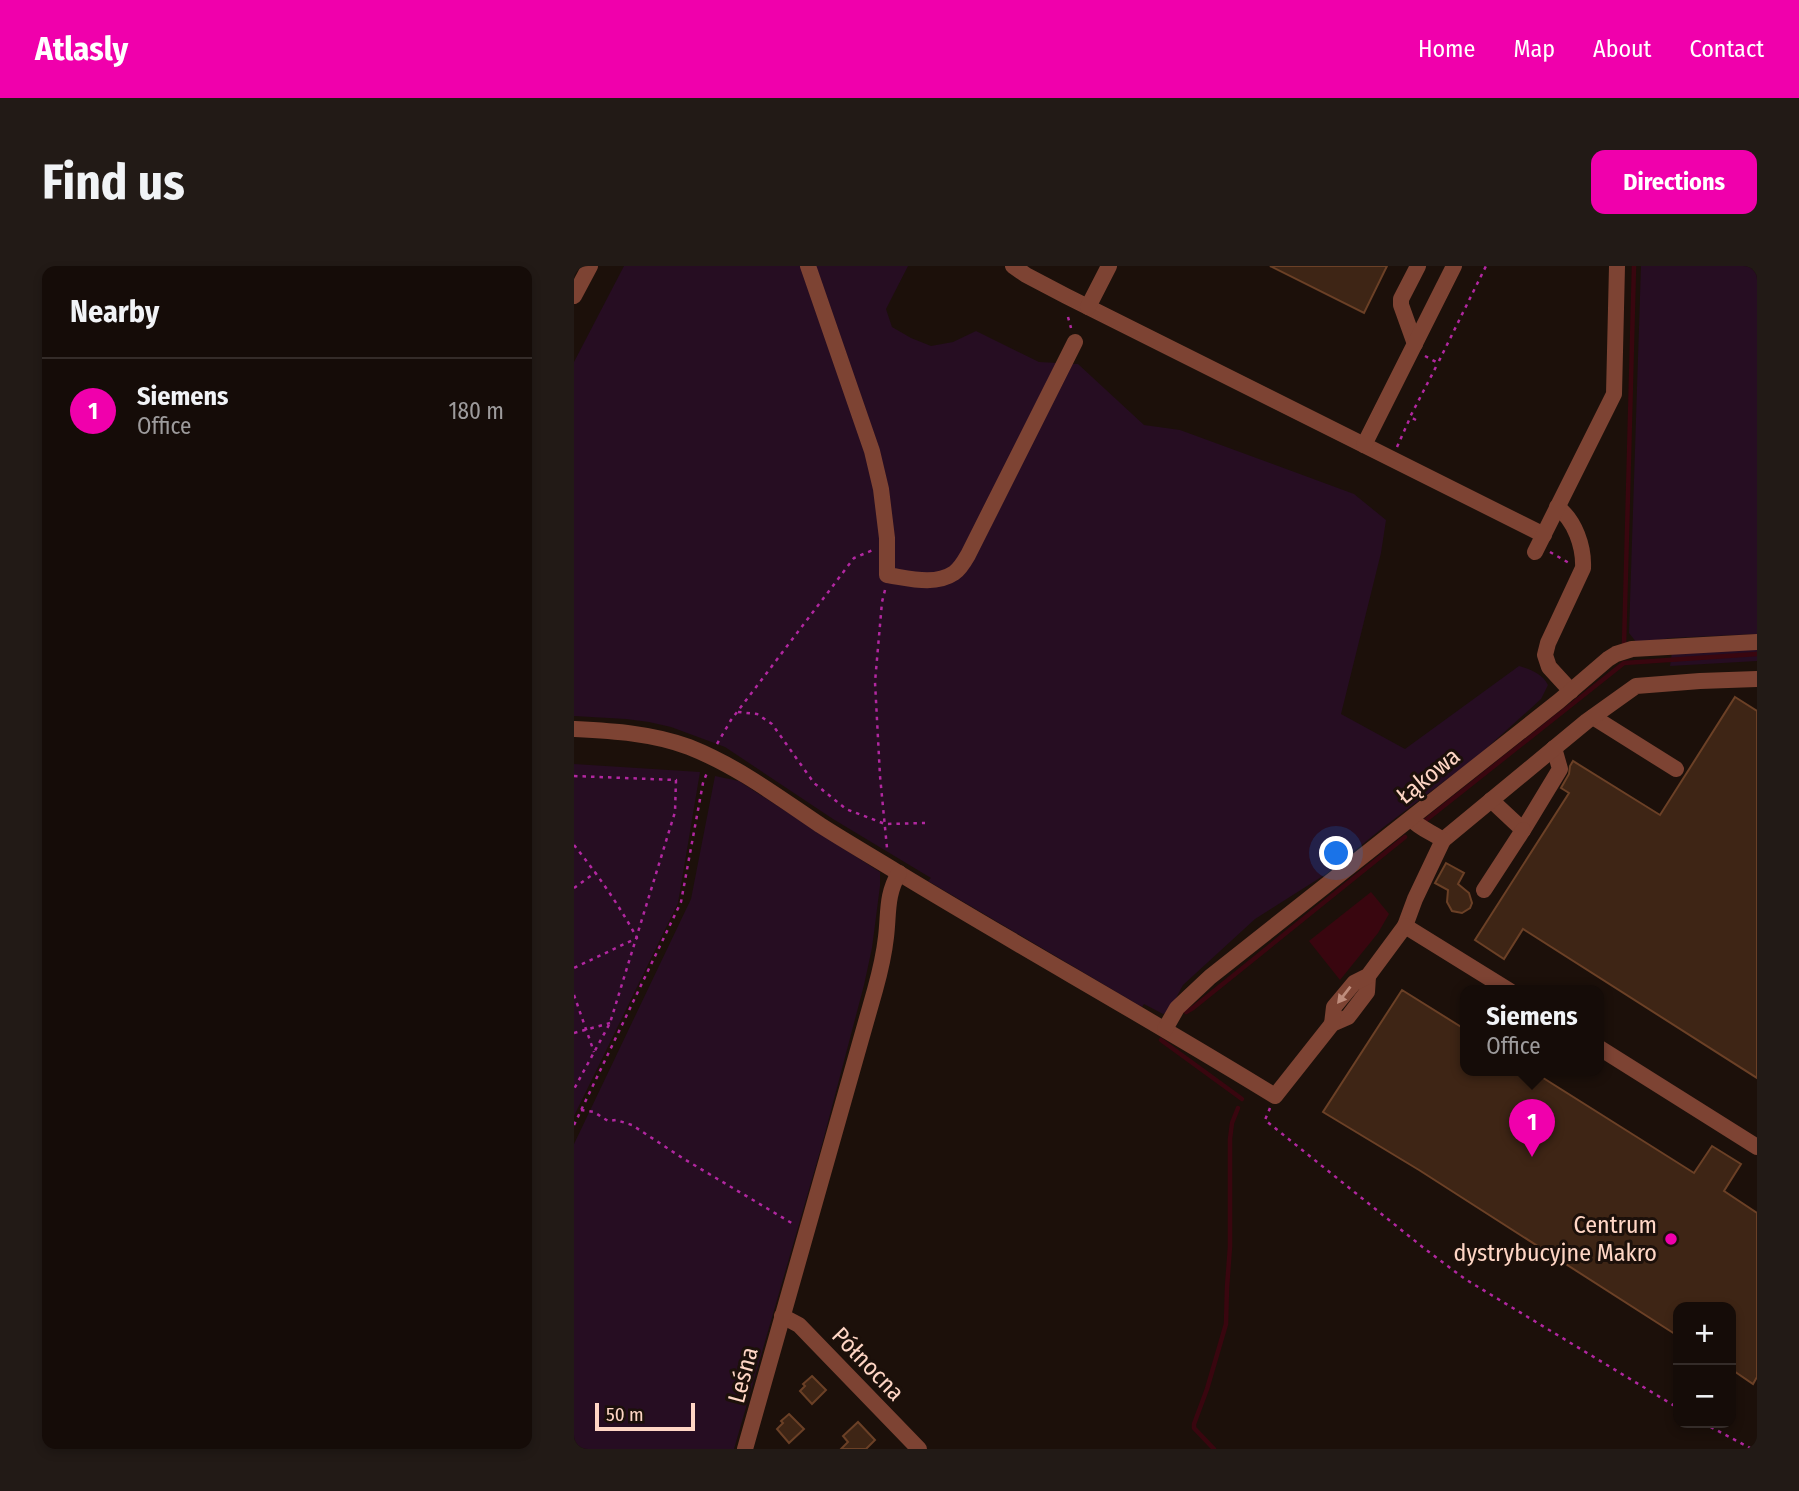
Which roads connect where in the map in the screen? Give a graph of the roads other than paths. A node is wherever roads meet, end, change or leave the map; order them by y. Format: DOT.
graph roads {
  1 [pos="590,266"];
  2 [pos="808,266"];
  3 [pos="1013,266"];
  4 [pos="1109,266"];
  5 [pos="1418,266"];
  6 [pos="1454,266"];
  7 [pos="1617,266"];
  8 [pos="574,296"];
  9 [pos="1088,307"];
  10 [pos="1075,342"];
  11 [pos="1417,349"];
  12 [pos="1364,445"];
  13 [pos="1557,507"];
  14 [pos="1757,642"];
  15 [pos="1757,679"];
  16 [pos="1571,691"];
  17 [pos="1593,717"];
  18 [pos="574,729"];
  19 [pos="1554,748"];
  20 [pos="1676,769"];
  21 [pos="1491,800"];
  22 [pos="1411,819"];
  23 [pos="1522,830"];
  24 [pos="1443,840"];
  25 [pos="899,873"];
  26 [pos="1484,890"];
  27 [pos="1405,926"];
  28 [pos="1500,985"];
  29 [pos="1165,1029"];
  30 [pos="1604,1051"];
  31 [pos="1757,1147"];
  32 [pos="782,1316"];
  33 [pos="749,1448"];
  34 [pos="919,1449"];
  1 -- 8 [label="street"];
  2 -- 10 [label="street"];
  3 -- 9 [label="street"];
  4 -- 9 [label="street"];
  5 -- 11 [label="street"];
  6 -- 11 [label="street"];
  7 -- 13 [label="street"];
  9 -- 12 [label="street"];
  11 -- 12 [label="street"];
  12 -- 13 [label="street"];
  13 -- 16 [label="street"];
  14 -- 16 [label="street, Łąkowa"];
  15 -- 17 [label="street"];
  16 -- 22 [label="street, Łąkowa"];
  17 -- 19 [label="street"];
  17 -- 20 [label="street"];
  18 -- 25 [label="street"];
  19 -- 21 [label="street"];
  19 -- 23 [label="street"];
  21 -- 23 [label="street"];
  21 -- 24 [label="street"];
  22 -- 24 [label="street"];
  22 -- 29 [label="street, Łąkowa"];
  23 -- 26 [label="street"];
  24 -- 27 [label="street"];
  25 -- 29 [label="street"];
  25 -- 32 [label="street, Leśna"];
  27 -- 28 [label="street"];
  27 -- 29 [label="street"];
  30 -- 31 [label="street"];
  32 -- 33 [label="street, Leśna"];
  32 -- 34 [label="street, Północna"];
}
